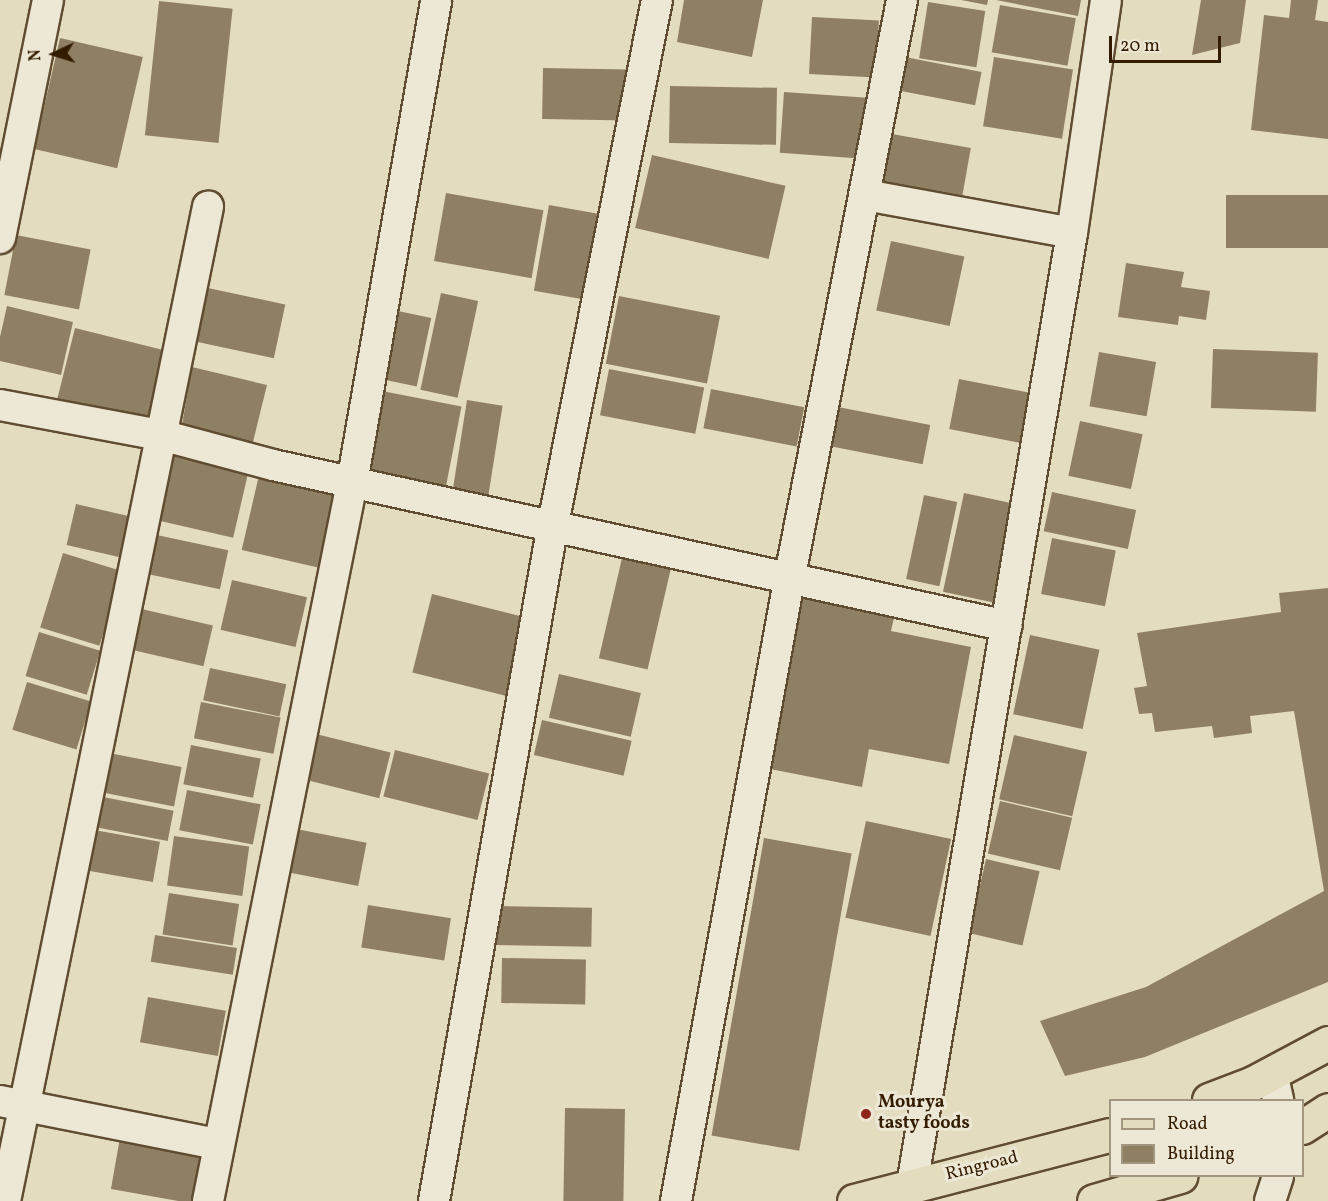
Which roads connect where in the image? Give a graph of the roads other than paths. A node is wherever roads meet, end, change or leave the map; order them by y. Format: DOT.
graph roads {
  1 [pos="48,0"];
  2 [pos="436,0"];
  3 [pos="657,0"];
  4 [pos="902,0"];
  5 [pos="1106,0"];
  6 [pos="11,131"];
  7 [pos="865,195"];
  8 [pos="208,207"];
  9 [pos="1072,233"];
  10 [pos="0,238"];
  11 [pos="0,405"];
  12 [pos="161,435"];
  13 [pos="352,483"];
  14 [pos="553,524"];
  15 [pos="789,581"];
  16 [pos="1006,626"];
  17 [pos="1328,1043"];
  18 [pos="1275,1087"];
  19 [pos="1218,1099"];
  20 [pos="11,1103"];
  21 [pos="1328,1110"];
  22 [pos="1304,1126"];
  23 [pos="1109,1135"];
  24 [pos="217,1144"];
  25 [pos="1177,1177"];
  26 [pos="1278,1177"];
  27 [pos="912,1185"];
  28 [pos="5,1201"];
  29 [pos="208,1201"];
  30 [pos="434,1201"];
  31 [pos="676,1201"];
  32 [pos="854,1201"];
  33 [pos="1094,1201"];
  34 [pos="1270,1201"];
  1 -- 6 [label="street"];
  2 -- 13 [label="street"];
  3 -- 14 [label="street"];
  4 -- 7 [label="street"];
  5 -- 9 [label="street"];
  6 -- 10 [label="street"];
  7 -- 9 [label="street"];
  7 -- 15 [label="street"];
  8 -- 12 [label="street"];
  9 -- 16 [label="street"];
  11 -- 12 [label="street"];
  12 -- 13 [label="street"];
  12 -- 20 [label="street"];
  13 -- 14 [label="street"];
  13 -- 24 [label="street"];
  14 -- 15 [label="street"];
  14 -- 30 [label="street"];
  15 -- 16 [label="street"];
  15 -- 31 [label="street"];
  16 -- 27 [label="street"];
  17 -- 18 [label="main road"];
  18 -- 19 [label="main road"];
  20 -- 24 [label="street"];
  20 -- 28 [label="street"];
  21 -- 22 [label="main road"];
  23 -- 27 [label="main road, Ringroad"];
  24 -- 29 [label="street"];
  25 -- 33 [label="main road"];
  26 -- 34 [label="street"];
  27 -- 32 [label="main road, Ringroad"];
}
